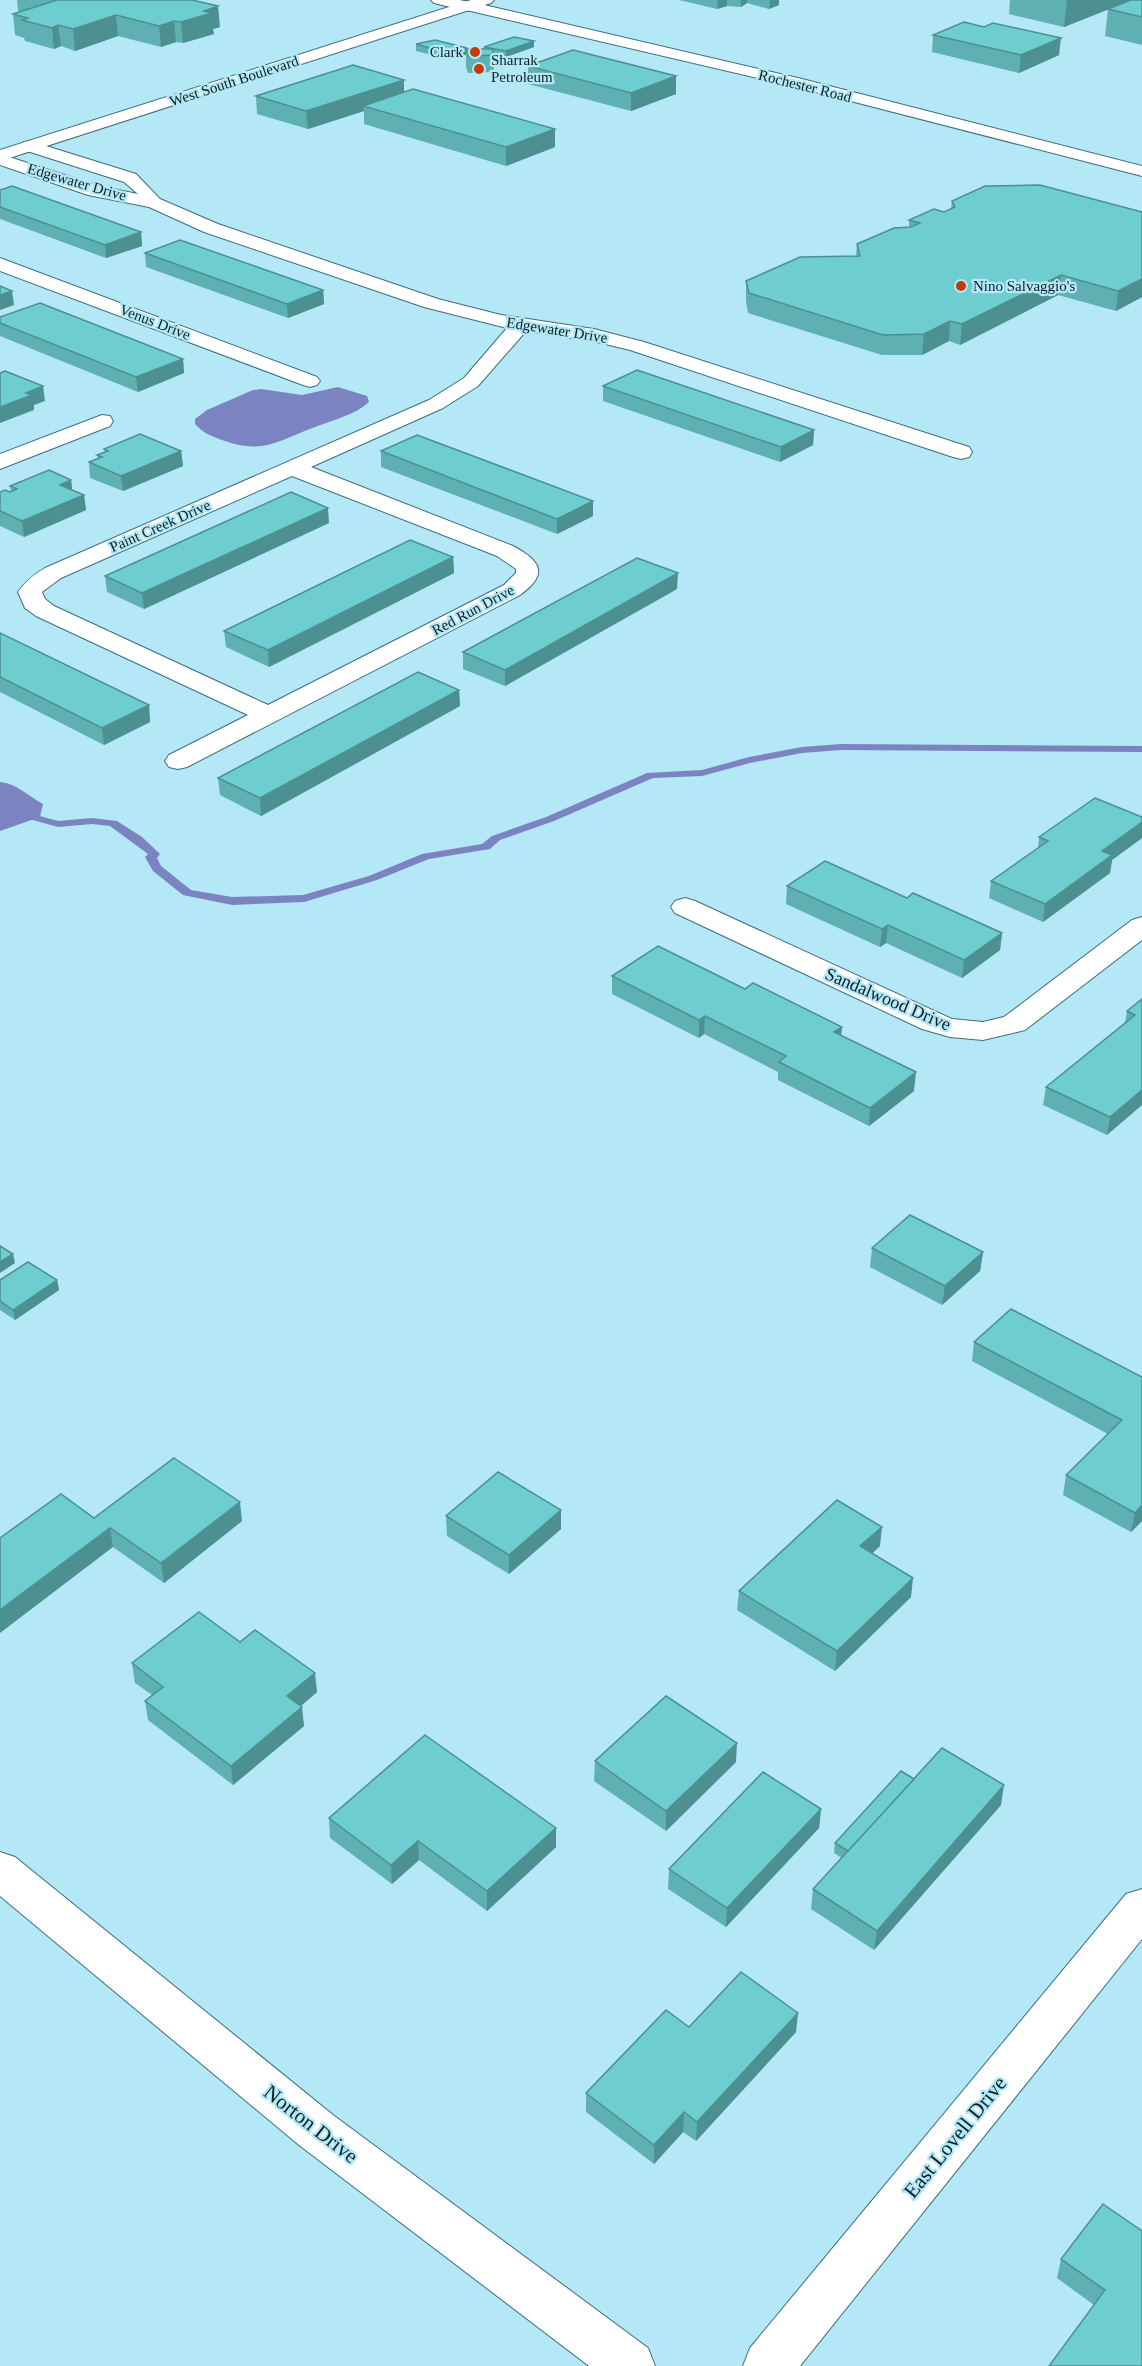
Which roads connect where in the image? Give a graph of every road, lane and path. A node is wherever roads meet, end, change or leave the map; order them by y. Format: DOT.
graph roads {
  1 [pos="439,0"];
  2 [pos="486,0"];
  3 [pos="467,6"];
  4 [pos="30,146"];
  5 [pos="0,158"];
  6 [pos="1142,171"];
  7 [pos="154,203"];
  8 [pos="0,264"];
  9 [pos="521,324"];
  10 [pos="310,381"];
  11 [pos="102,421"];
  12 [pos="961,452"];
  13 [pos="0,462"];
  14 [pos="292,468"];
  15 [pos="270,715"];
  16 [pos="178,761"];
  17 [pos="685,907"];
  18 [pos="1142,926"];
  19 [pos="0,1870"];
  20 [pos="1142,1907"];
  21 [pos="630,2366"];
  22 [pos="768,2366"];
  1 -- 3 [label="street, Rochester Road"];
  2 -- 3 [label="street, West South Boulevard"];
  3 -- 4 [label="street, West South Boulevard"];
  3 -- 6 [label="street, Rochester Road"];
  4 -- 5 [label="street, West South Boulevard"];
  4 -- 7 [label="street, Edgewater Drive"];
  5 -- 7 [label="street, Edgewater Drive"];
  7 -- 9 [label="street, Edgewater Drive"];
  8 -- 10 [label="street, Venus Drive"];
  9 -- 12 [label="street, Edgewater Drive"];
  9 -- 14 [label="street, Paint Creek Drive"];
  11 -- 13 [label="street"];
  14 -- 15 [label="street, Red Run Drive"];
  14 -- 15 [label="street, Paint Creek Drive"];
  15 -- 16 [label="street, Red Run Drive"];
  17 -- 18 [label="street, Sandalwood Drive"];
  19 -- 21 [label="street, Norton Drive"];
  20 -- 22 [label="street, East Lovell Drive"];
}
